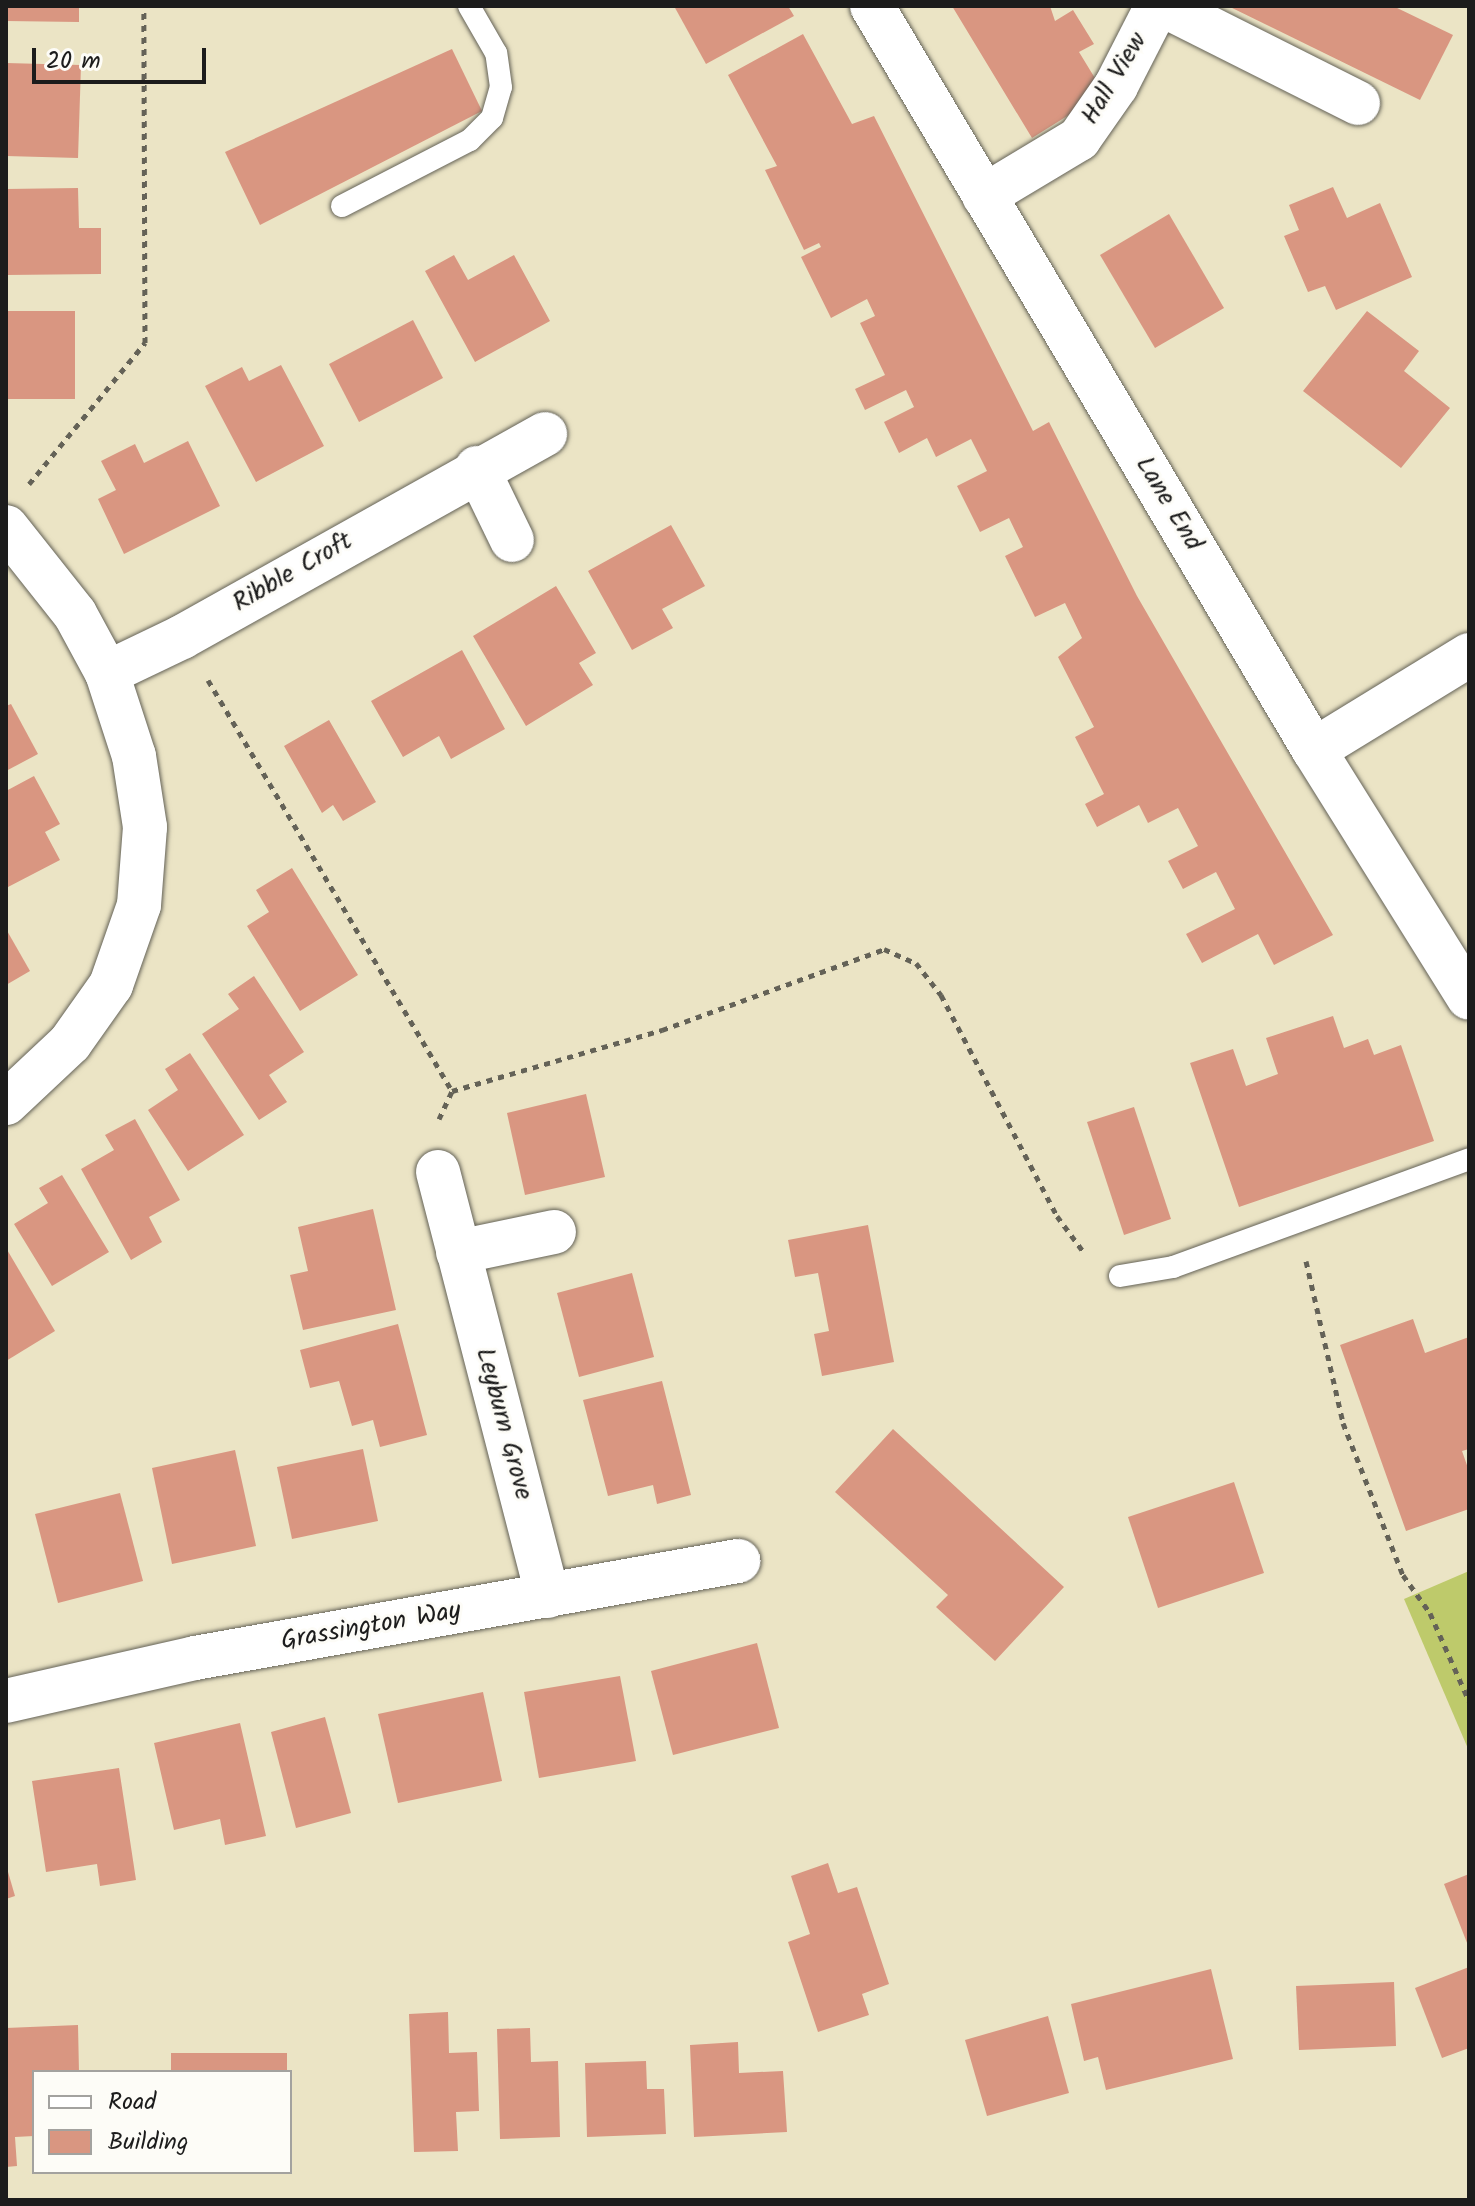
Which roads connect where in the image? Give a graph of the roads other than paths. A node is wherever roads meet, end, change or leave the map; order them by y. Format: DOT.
graph roads {
  1 [pos="469,6"];
  2 [pos="872,6"];
  3 [pos="1157,6"];
  4 [pos="1165,6"];
  5 [pos="1358,103"];
  6 [pos="984,196"];
  7 [pos="342,206"];
  8 [pos="545,434"];
  9 [pos="477,468"];
  10 [pos="6,527"];
  11 [pos="512,540"];
  12 [pos="1469,655"];
  13 [pos="107,673"];
  14 [pos="1314,750"];
  15 [pos="1469,998"];
  16 [pos="6,1103"];
  17 [pos="1469,1159"];
  18 [pos="438,1172"];
  19 [pos="554,1232"];
  20 [pos="458,1252"];
  21 [pos="1120,1276"];
  22 [pos="738,1561"];
  23 [pos="548,1596"];
  24 [pos="6,1701"];
  1 -- 7 [label="lane"];
  2 -- 6 [label="street, Lane End"];
  3 -- 6 [label="street, Hall View"];
  4 -- 5 [label="street, Hall View"];
  6 -- 14 [label="street, Lane End"];
  8 -- 9 [label="street, Ribble Croft"];
  9 -- 11 [label="street"];
  9 -- 13 [label="street, Ribble Croft"];
  10 -- 13 [label="street"];
  12 -- 14 [label="street"];
  13 -- 16 [label="street"];
  14 -- 15 [label="street, Lane End"];
  17 -- 21 [label="lane"];
  18 -- 20 [label="street, Leyburn Grove"];
  19 -- 20 [label="street"];
  20 -- 23 [label="street, Leyburn Grove"];
  22 -- 23 [label="street, Grassington Way"];
  23 -- 24 [label="street, Grassington Way"];
}
